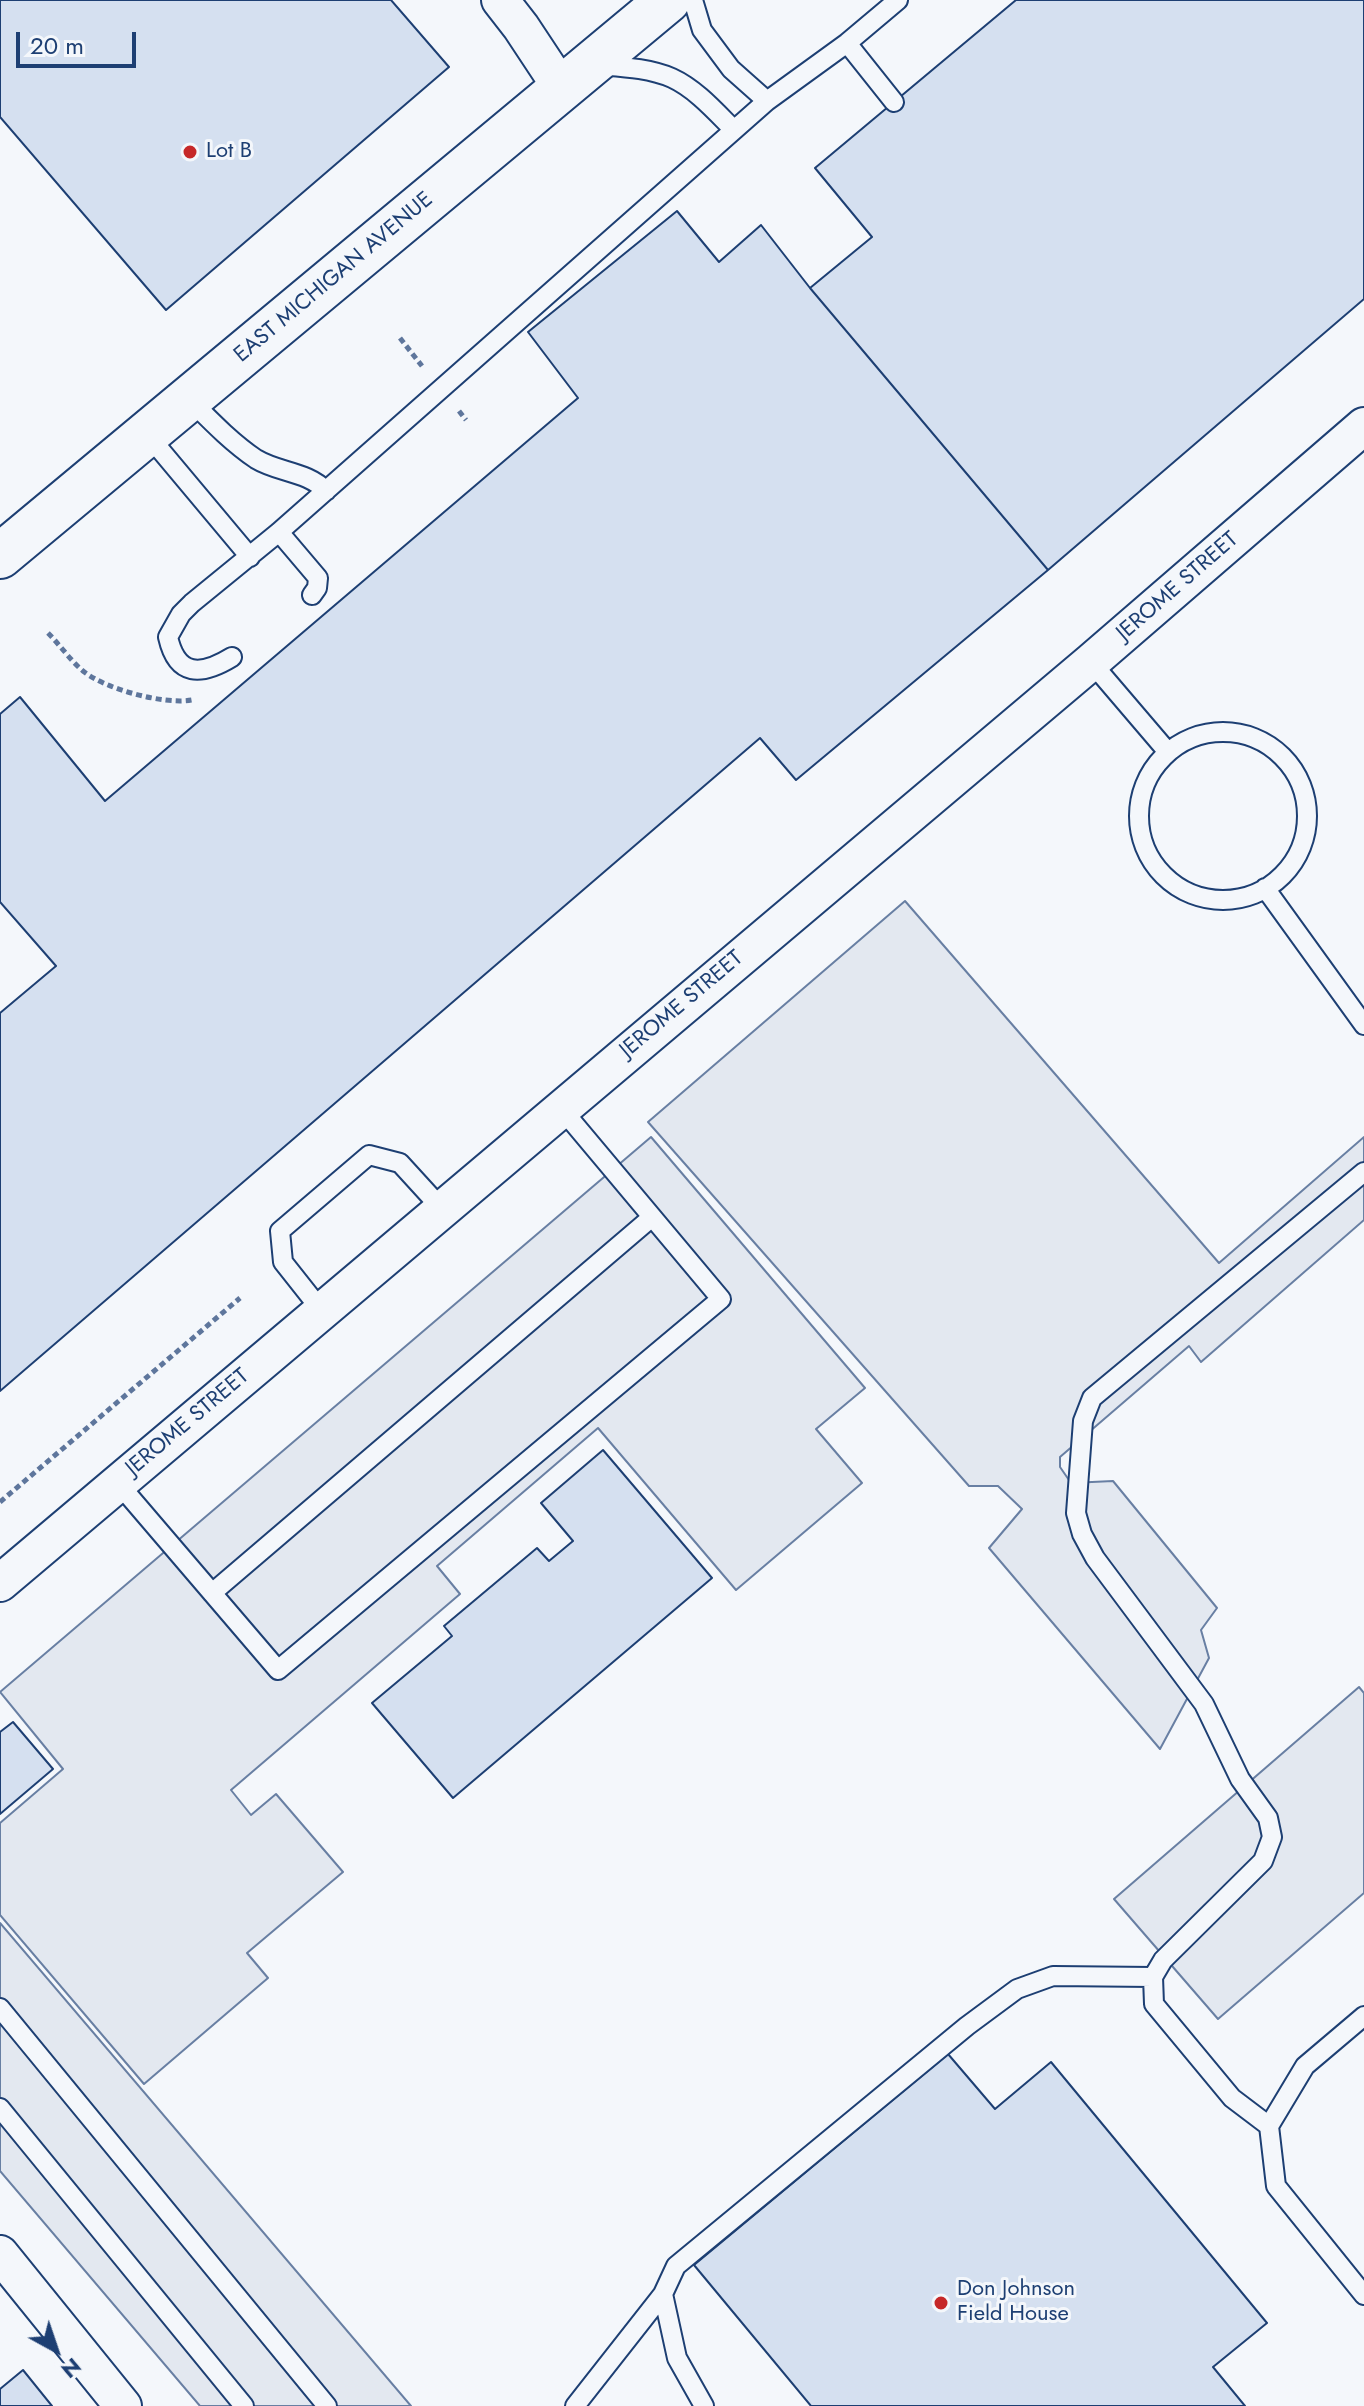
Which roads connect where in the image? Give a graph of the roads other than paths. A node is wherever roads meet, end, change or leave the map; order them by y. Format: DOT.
graph roads {
  1 [pos="500,0"];
  2 [pos="668,0"];
  3 [pos="693,0"];
  4 [pos="898,0"];
  5 [pos="847,43"];
  6 [pos="577,77"];
  7 [pos="767,101"];
  8 [pos="894,102"];
  9 [pos="734,130"];
  10 [pos="189,399"];
  11 [pos="1364,426"];
  12 [pos="147,434"];
  13 [pos="326,491"];
  14 [pos="279,532"];
  15 [pos="0,556"];
  16 [pos="250,557"];
  17 [pos="312,595"];
  18 [pos="232,657"];
  19 [pos="1091,662"];
  20 [pos="1167,751"];
  21 [pos="1265,888"];
  22 [pos="1364,1025"];
  23 [pos="560,1107"];
  24 [pos="1364,1172"];
  25 [pos="442,1209"];
  26 [pos="651,1218"];
  27 [pos="321,1310"];
  28 [pos="118,1483"];
  29 [pos="0,1583"];
  30 [pos="212,1593"];
  31 [pos="1153,1977"];
  32 [pos="0,2008"];
  33 [pos="1364,2016"];
  34 [pos="0,2108"];
  35 [pos="1269,2126"];
  36 [pos="0,2254"];
  37 [pos="663,2294"];
  38 [pos="1364,2295"];
  39 [pos="123,2406"];
  40 [pos="244,2406"];
  41 [pos="327,2406"];
  42 [pos="575,2406"];
  43 [pos="704,2406"];
  1 -- 6 [label="street"];
  2 -- 6 [label="main road, EAST MICHIGAN AVENUE"];
  3 -- 7 [label="lane"];
  4 -- 5 [label="lane"];
  5 -- 7 [label="lane"];
  5 -- 8 [label="lane"];
  6 -- 9 [label="lane"];
  6 -- 10 [label="main road, EAST MICHIGAN AVENUE"];
  7 -- 9 [label="lane"];
  9 -- 13 [label="lane"];
  10 -- 12 [label="main road, EAST MICHIGAN AVENUE"];
  10 -- 13 [label="lane"];
  11 -- 19 [label="street, JEROME STREET"];
  12 -- 15 [label="main road, EAST MICHIGAN AVENUE"];
  12 -- 16 [label="lane"];
  13 -- 14 [label="lane"];
  14 -- 16 [label="lane"];
  14 -- 17 [label="lane"];
  16 -- 18 [label="lane"];
  19 -- 20 [label="lane"];
  19 -- 23 [label="street, JEROME STREET"];
  20 -- 21 [label="lane"];
  20 -- 21 [label="lane"];
  21 -- 22 [label="lane"];
  23 -- 25 [label="street, JEROME STREET"];
  23 -- 26 [label="lane"];
  24 -- 31 [label="lane"];
  25 -- 27 [label="street, JEROME STREET"];
  25 -- 27 [label="lane"];
  26 -- 30 [label="lane"];
  26 -- 30 [label="lane"];
  27 -- 28 [label="street, JEROME STREET"];
  28 -- 29 [label="street, JEROME STREET"];
  28 -- 30 [label="lane"];
  31 -- 35 [label="lane"];
  31 -- 37 [label="lane"];
  32 -- 41 [label="lane"];
  33 -- 35 [label="lane"];
  34 -- 40 [label="lane"];
  35 -- 38 [label="lane"];
  36 -- 39 [label="street"];
  37 -- 42 [label="lane"];
  37 -- 43 [label="lane"];
}
